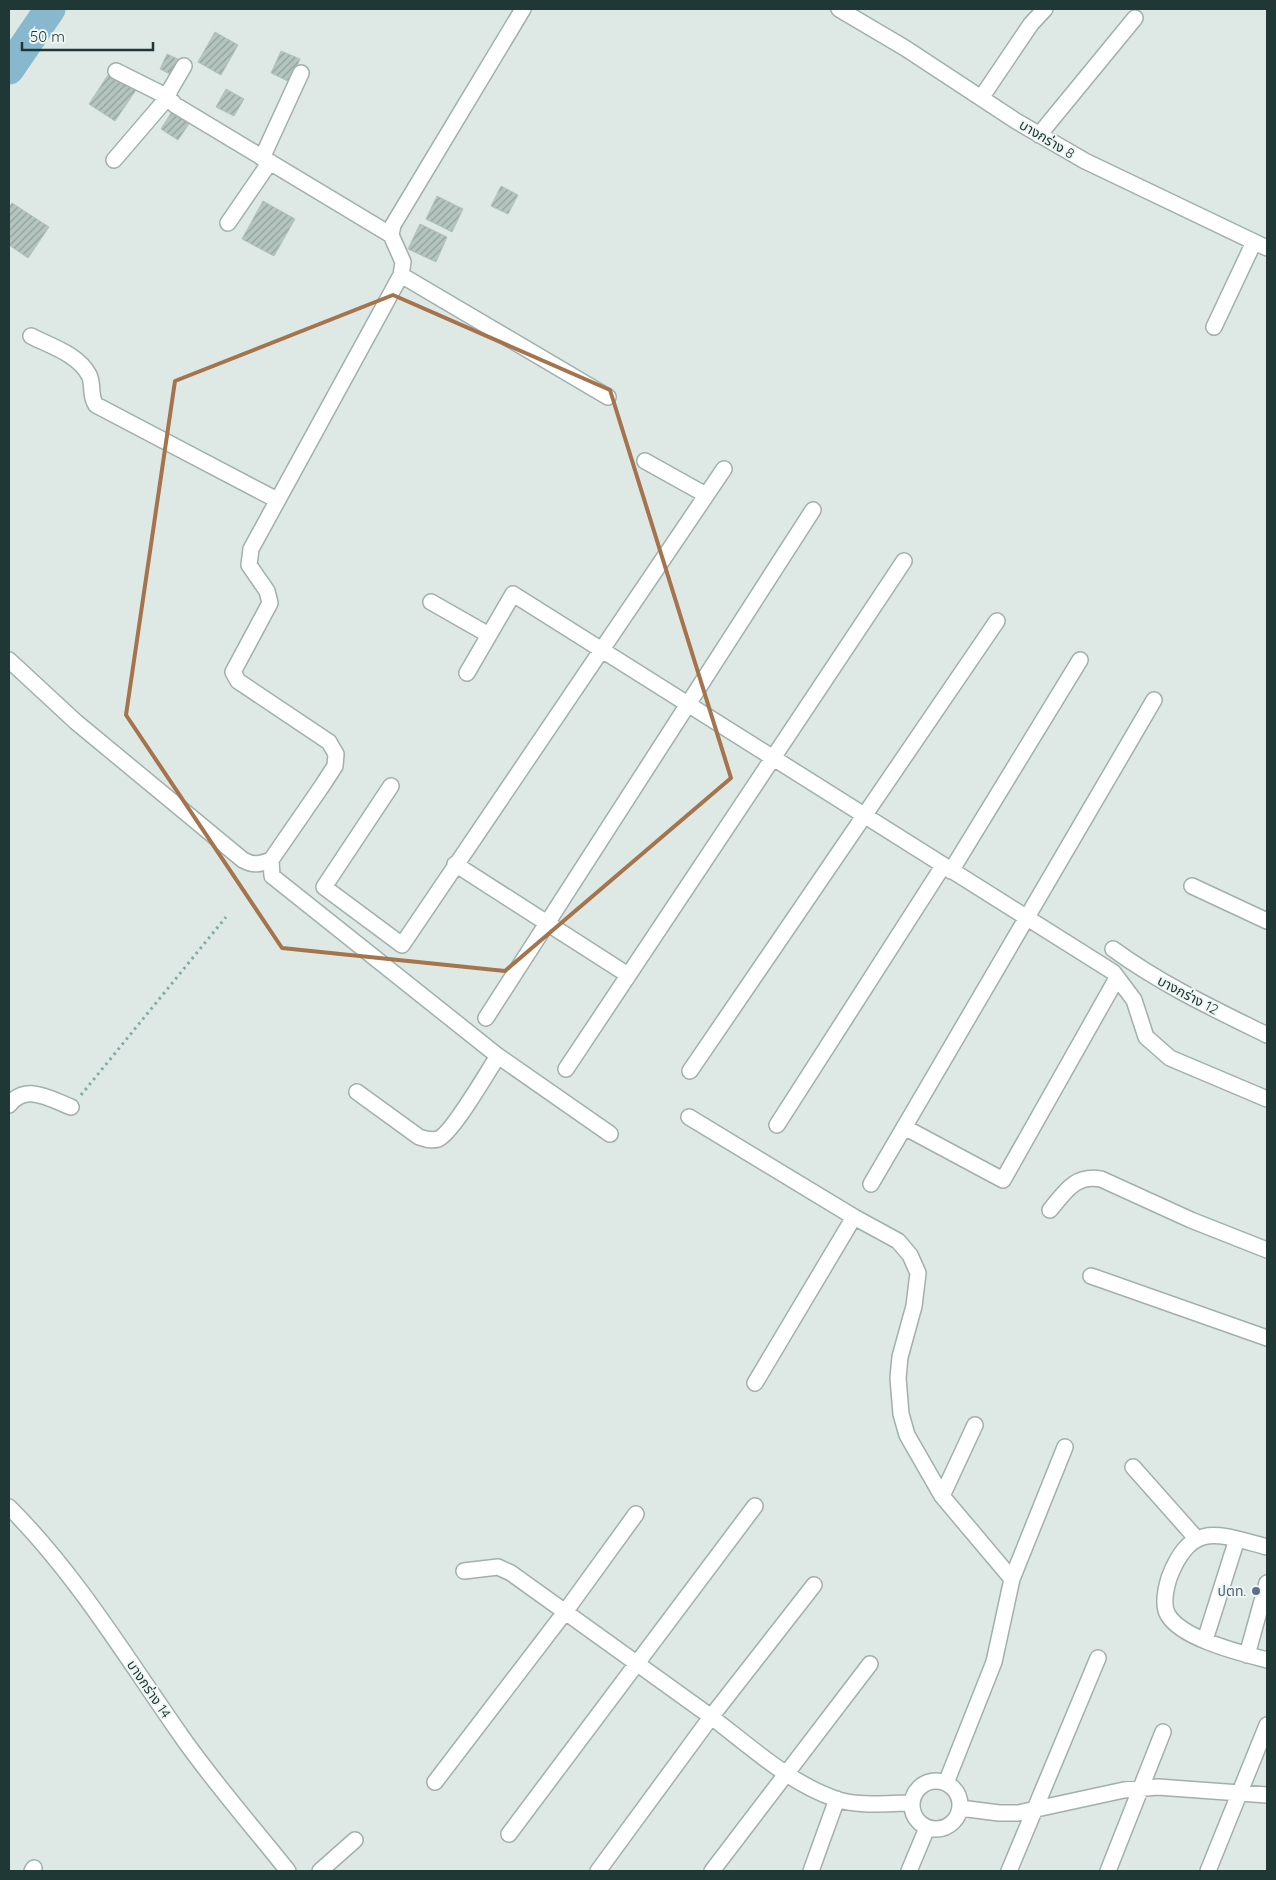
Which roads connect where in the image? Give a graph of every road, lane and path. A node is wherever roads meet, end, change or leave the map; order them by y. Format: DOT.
graph roads {
  1 [pos="523,9"];
  2 [pos="839,9"];
  3 [pos="1045,9"];
  4 [pos="1135,18"];
  5 [pos="184,66"];
  6 [pos="116,71"];
  7 [pos="301,73"];
  8 [pos="168,97"];
  9 [pos="981,98"];
  10 [pos="1039,135"];
  11 [pos="114,160"];
  12 [pos="266,160"];
  13 [pos="228,223"];
  14 [pos="392,235"];
  15 [pos="1261,245"];
  16 [pos="401,275"];
  17 [pos="1214,327"];
  18 [pos="30,336"];
  19 [pos="608,397"];
  20 [pos="645,462"];
  21 [pos="724,469"];
  22 [pos="706,495"];
  23 [pos="277,500"];
  24 [pos="813,510"];
  25 [pos="904,561"];
  26 [pos="432,602"];
  27 [pos="998,621"];
  28 [pos="489,635"];
  29 [pos="600,650"];
  30 [pos="9,660"];
  31 [pos="1080,660"];
  32 [pos="467,673"];
  33 [pos="1154,700"];
  34 [pos="687,705"];
  35 [pos="772,758"];
  36 [pos="391,786"];
  37 [pos="864,816"];
  38 [pos="271,860"];
  39 [pos="455,864"];
  40 [pos="947,869"];
  41 [pos="1192,886"];
  42 [pos="226,917"];
  43 [pos="1025,918"];
  44 [pos="1267,921"];
  45 [pos="546,924"];
  46 [pos="1113,949"];
  47 [pos="628,975"];
  48 [pos="1117,978"];
  49 [pos="486,1018"];
  50 [pos="1267,1035"];
  51 [pos="498,1056"];
  52 [pos="566,1069"];
  53 [pos="690,1071"];
  54 [pos="357,1092"];
  55 [pos="1267,1099"];
  56 [pos="9,1105"];
  57 [pos="70,1107"];
  58 [pos="689,1117"];
  59 [pos="776,1124"];
  60 [pos="904,1127"];
  61 [pos="610,1134"];
  62 [pos="871,1184"];
  63 [pos="1050,1210"];
  64 [pos="854,1217"];
  65 [pos="1267,1250"];
  66 [pos="1091,1276"];
  67 [pos="1267,1338"];
  68 [pos="755,1383"];
  69 [pos="975,1425"];
  70 [pos="1065,1447"];
  71 [pos="1133,1467"];
  72 [pos="942,1496"];
  73 [pos="9,1506"];
  74 [pos="755,1506"];
  75 [pos="636,1514"];
  76 [pos="1196,1538"];
  77 [pos="1237,1539"];
  78 [pos="1267,1547"];
  79 [pos="464,1571"];
  80 [pos="1012,1579"];
  81 [pos="1267,1583"];
  82 [pos="814,1585"];
  83 [pos="565,1612"];
  84 [pos="1205,1640"];
  85 [pos="1247,1655"];
  86 [pos="1098,1658"];
  87 [pos="1267,1660"];
  88 [pos="638,1664"];
  89 [pos="870,1664"];
  90 [pos="712,1717"];
  91 [pos="1267,1725"];
  92 [pos="1164,1732"];
  93 [pos="785,1772"];
  94 [pos="435,1782"];
  95 [pos="946,1783"];
  96 [pos="1141,1788"];
  97 [pos="1240,1791"];
  98 [pos="1267,1795"];
  99 [pos="837,1799"];
  100 [pos="912,1803"];
  101 [pos="960,1808"];
  102 [pos="1035,1810"];
  103 [pos="927,1828"];
  104 [pos="509,1834"];
  105 [pos="355,1840"];
  106 [pos="288,1871"];
  107 [pos="320,1871"];
  108 [pos="598,1871"];
  109 [pos="712,1871"];
  110 [pos="811,1871"];
  111 [pos="909,1871"];
  112 [pos="1009,1871"];
  113 [pos="1108,1871"];
  114 [pos="1208,1871"];
  1 -- 14 [label="street"];
  2 -- 9 [label="street, บางกร่าง 8"];
  3 -- 9 [label="street"];
  4 -- 10 [label="street"];
  5 -- 8 [label="street"];
  6 -- 8 [label="street"];
  7 -- 12 [label="street"];
  8 -- 11 [label="street"];
  8 -- 12 [label="street"];
  9 -- 10 [label="street, บางกร่าง 8"];
  10 -- 15 [label="street, บางกร่าง 8"];
  12 -- 13 [label="street"];
  12 -- 14 [label="street"];
  14 -- 16 [label="street"];
  15 -- 17 [label="street"];
  16 -- 19 [label="street"];
  16 -- 23 [label="street"];
  18 -- 23 [label="street"];
  20 -- 22 [label="street"];
  21 -- 22 [label="street"];
  22 -- 29 [label="street"];
  23 -- 38 [label="street"];
  24 -- 34 [label="street"];
  25 -- 35 [label="street"];
  26 -- 28 [label="street"];
  27 -- 37 [label="street"];
  28 -- 29 [label="street"];
  28 -- 32 [label="street"];
  29 -- 34 [label="street"];
  29 -- 39 [label="street"];
  30 -- 38 [label="street"];
  31 -- 40 [label="street"];
  33 -- 43 [label="street"];
  34 -- 35 [label="street"];
  34 -- 45 [label="street"];
  35 -- 37 [label="street"];
  35 -- 47 [label="street"];
  36 -- 39 [label="street"];
  37 -- 40 [label="street"];
  37 -- 53 [label="street"];
  38 -- 51 [label="street"];
  39 -- 45 [label="street"];
  40 -- 43 [label="street"];
  40 -- 59 [label="street"];
  41 -- 44 [label="street"];
  42 -- 57 [label="path"];
  43 -- 48 [label="street"];
  43 -- 60 [label="street"];
  45 -- 47 [label="street"];
  45 -- 49 [label="street"];
  46 -- 50 [label="street, บางกร่าง 12"];
  47 -- 52 [label="street"];
  48 -- 55 [label="street"];
  48 -- 60 [label="street"];
  51 -- 54 [label="street"];
  51 -- 61 [label="street"];
  56 -- 57 [label="street"];
  58 -- 64 [label="street"];
  60 -- 62 [label="street"];
  63 -- 65 [label="street"];
  64 -- 68 [label="street"];
  64 -- 72 [label="street"];
  66 -- 67 [label="street"];
  69 -- 72 [label="street"];
  70 -- 80 [label="street"];
  71 -- 76 [label="street"];
  72 -- 80 [label="street"];
  73 -- 106 [label="street, บางกร่าง 14"];
  74 -- 88 [label="street"];
  75 -- 83 [label="street"];
  76 -- 77 [label="street"];
  76 -- 84 [label="street"];
  77 -- 78 [label="street"];
  77 -- 84 [label="street"];
  79 -- 83 [label="street"];
  80 -- 95 [label="street"];
  81 -- 85 [label="street"];
  82 -- 90 [label="street"];
  83 -- 88 [label="street"];
  83 -- 94 [label="street"];
  84 -- 85 [label="street"];
  85 -- 87 [label="street"];
  86 -- 102 [label="street"];
  88 -- 90 [label="street"];
  88 -- 104 [label="street"];
  89 -- 93 [label="street"];
  90 -- 93 [label="street"];
  90 -- 108 [label="street"];
  91 -- 97 [label="street"];
  92 -- 96 [label="street"];
  93 -- 99 [label="street"];
  93 -- 109 [label="street"];
  95 -- 100 [label="street"];
  95 -- 101 [label="street"];
  96 -- 97 [label="street"];
  96 -- 102 [label="street"];
  96 -- 113 [label="street"];
  97 -- 98 [label="street"];
  97 -- 114 [label="street"];
  99 -- 100 [label="street"];
  99 -- 110 [label="street"];
  100 -- 103 [label="street"];
  101 -- 102 [label="street"];
  101 -- 103 [label="street"];
  102 -- 112 [label="street"];
  103 -- 111 [label="street"];
  105 -- 107 [label="street"];
}
